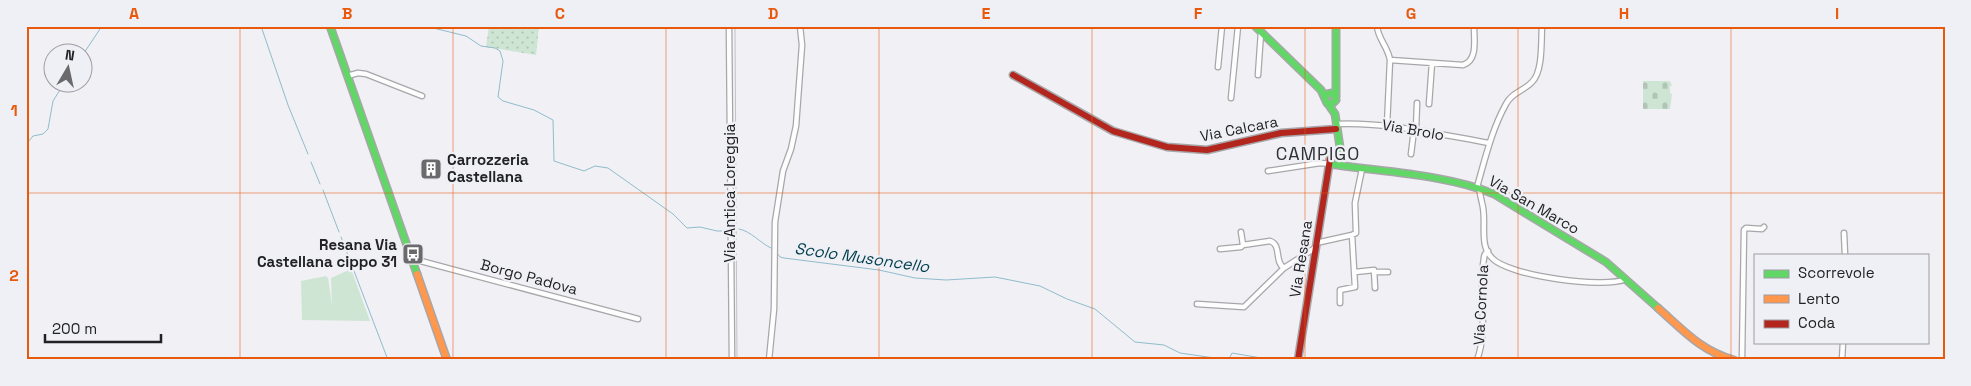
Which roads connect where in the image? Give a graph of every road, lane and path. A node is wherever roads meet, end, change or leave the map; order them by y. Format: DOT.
graph roads {
  1 [pos="330,26"];
  2 [pos="730,26"];
  3 [pos="800,26"];
  4 [pos="1222,26"];
  5 [pos="1238,26"];
  6 [pos="1256,26"];
  7 [pos="1336,26"];
  8 [pos="1377,26"];
  9 [pos="1474,26"];
  10 [pos="1542,26"];
  11 [pos="1261,32"];
  12 [pos="1390,60"];
  13 [pos="1432,63"];
  14 [pos="1218,67"];
  15 [pos="1013,75"];
  16 [pos="1258,75"];
  17 [pos="348,76"];
  18 [pos="422,96"];
  19 [pos="1331,96"];
  20 [pos="1231,98"];
  21 [pos="1417,103"];
  22 [pos="1429,104"];
  23 [pos="1336,125"];
  24 [pos="1387,125"];
  25 [pos="1415,130"];
  26 [pos="1337,139"];
  27 [pos="1489,143"];
  28 [pos="1411,154"];
  29 [pos="1342,156"];
  30 [pos="1332,161"];
  31 [pos="1354,167"];
  32 [pos="1362,169"];
  33 [pos="1268,171"];
  34 [pos="1478,187"];
  35 [pos="1764,227"];
  36 [pos="1241,232"];
  37 [pos="1844,233"];
  38 [pos="1352,235"];
  39 [pos="1243,245"];
  40 [pos="1315,245"];
  41 [pos="1220,249"];
  42 [pos="1488,251"];
  43 [pos="1844,254"];
  44 [pos="412,260"];
  45 [pos="1284,268"];
  46 [pos="1355,272"];
  47 [pos="1374,272"];
  48 [pos="1388,272"];
  49 [pos="1626,279"];
  50 [pos="1375,288"];
  51 [pos="1340,303"];
  52 [pos="1197,304"];
  53 [pos="638,319"];
  54 [pos="1843,344"];
  55 [pos="447,360"];
  56 [pos="732,360"];
  57 [pos="769,360"];
  58 [pos="1298,360"];
  59 [pos="1476,360"];
  60 [pos="1734,360"];
  61 [pos="1742,360"];
  62 [pos="1842,360"];
  1 -- 17 [label="street"];
  2 -- 56 [label="street, Via Antica Loreggia"];
  3 -- 57 [label="street"];
  4 -- 14 [label="street"];
  5 -- 20 [label="street"];
  6 -- 11 [label="street"];
  7 -- 19 [label="street"];
  8 -- 12 [label="street"];
  9 -- 13 [label="street"];
  10 -- 27 [label="street"];
  11 -- 16 [label="street"];
  11 -- 19 [label="street"];
  12 -- 13 [label="street"];
  12 -- 24 [label="street"];
  13 -- 22 [label="street"];
  15 -- 23 [label="street, Via Calcara"];
  17 -- 18 [label="street"];
  17 -- 44 [label="street"];
  19 -- 23 [label="street"];
  19 -- 23 [label="street"];
  21 -- 25 [label="street"];
  23 -- 24 [label="street, Via Brolo"];
  23 -- 26 [label="street"];
  24 -- 25 [label="street, Via Brolo"];
  25 -- 27 [label="street, Via Brolo"];
  25 -- 28 [label="street"];
  26 -- 29 [label="street"];
  26 -- 30 [label="street"];
  27 -- 34 [label="street"];
  29 -- 30 [label="street, Via Resana"];
  29 -- 30 [label="street"];
  29 -- 31 [label="street, Via San Marco"];
  30 -- 31 [label="street, Via San Marco"];
  30 -- 33 [label="street"];
  30 -- 40 [label="street, Via Resana"];
  31 -- 32 [label="street, Via San Marco"];
  32 -- 34 [label="street, Via San Marco"];
  32 -- 38 [label="street"];
  34 -- 42 [label="street, Via Cornola"];
  34 -- 49 [label="street, Via San Marco"];
  35 -- 61 [label="street"];
  36 -- 39 [label="street"];
  37 -- 43 [label="street"];
  38 -- 40 [label="street"];
  38 -- 46 [label="street"];
  39 -- 41 [label="street"];
  39 -- 45 [label="street"];
  40 -- 45 [label="street"];
  40 -- 58 [label="street, Via Resana"];
  42 -- 49 [label="street"];
  42 -- 59 [label="street, Via Cornola"];
  44 -- 53 [label="street, Borgo Padova"];
  44 -- 55 [label="street"];
  45 -- 52 [label="street"];
  46 -- 47 [label="street"];
  46 -- 51 [label="street"];
  47 -- 48 [label="street"];
  47 -- 50 [label="street"];
  49 -- 60 [label="street, Via San Marco"];
  54 -- 62 [label="street"];
}
